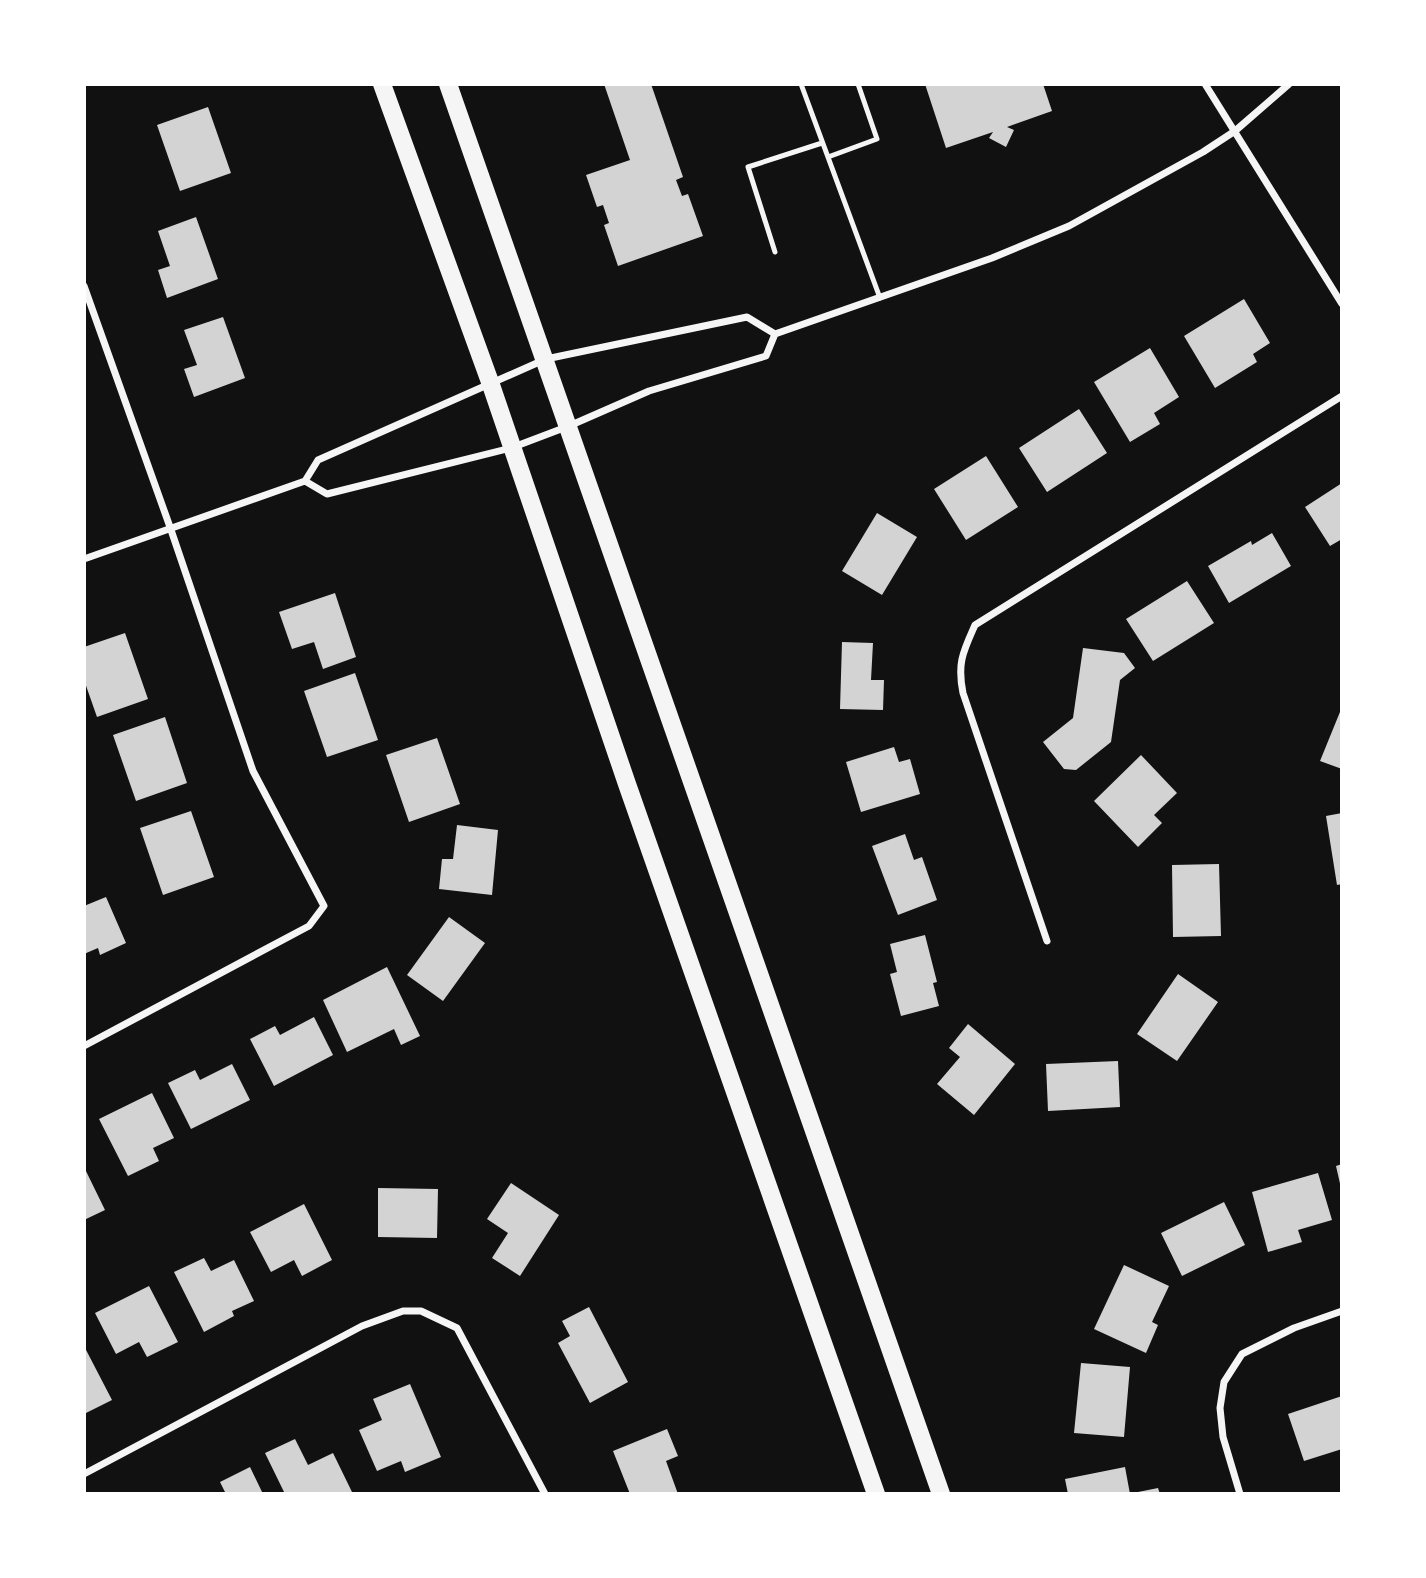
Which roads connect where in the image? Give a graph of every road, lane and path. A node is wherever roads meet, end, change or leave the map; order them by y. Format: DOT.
graph roads {
  1 [pos="382,84"];
  2 [pos="448,84"];
  3 [pos="801,84"];
  4 [pos="858,84"];
  5 [pos="1205,84"];
  6 [pos="1289,84"];
  7 [pos="1235,131"];
  8 [pos="822,143"];
  9 [pos="828,157"];
  10 [pos="775,252"];
  11 [pos="84,286"];
  12 [pos="880,298"];
  13 [pos="1342,304"];
  14 [pos="775,334"];
  15 [pos="545,359"];
  16 [pos="490,382"];
  17 [pos="1342,396"];
  18 [pos="569,426"];
  19 [pos="511,448"];
  20 [pos="305,481"];
  21 [pos="170,527"];
  22 [pos="84,559"];
  23 [pos="1047,941"];
  24 [pos="84,1046"];
  25 [pos="1342,1311"];
  26 [pos="84,1474"];
  27 [pos="545,1494"];
  28 [pos="876,1494"];
  29 [pos="941,1494"];
  30 [pos="1240,1494"];
  1 -- 16 [label="main road"];
  2 -- 15 [label="main road"];
  3 -- 8 [label="lane"];
  4 -- 9 [label="lane"];
  5 -- 7 [label="street"];
  6 -- 7 [label="street"];
  7 -- 12 [label="street"];
  7 -- 13 [label="street"];
  8 -- 9 [label="lane"];
  8 -- 10 [label="lane"];
  9 -- 12 [label="lane"];
  11 -- 21 [label="street"];
  12 -- 14 [label="street"];
  14 -- 15 [label="street"];
  14 -- 18 [label="street"];
  15 -- 16 [label="street"];
  15 -- 18 [label="main road"];
  16 -- 19 [label="main road"];
  16 -- 20 [label="street"];
  17 -- 23 [label="street"];
  18 -- 19 [label="street"];
  18 -- 29 [label="main road"];
  19 -- 20 [label="street"];
  19 -- 28 [label="main road"];
  20 -- 21 [label="street"];
  21 -- 22 [label="street"];
  21 -- 24 [label="street"];
  25 -- 30 [label="street"];
  26 -- 27 [label="street"];
}
